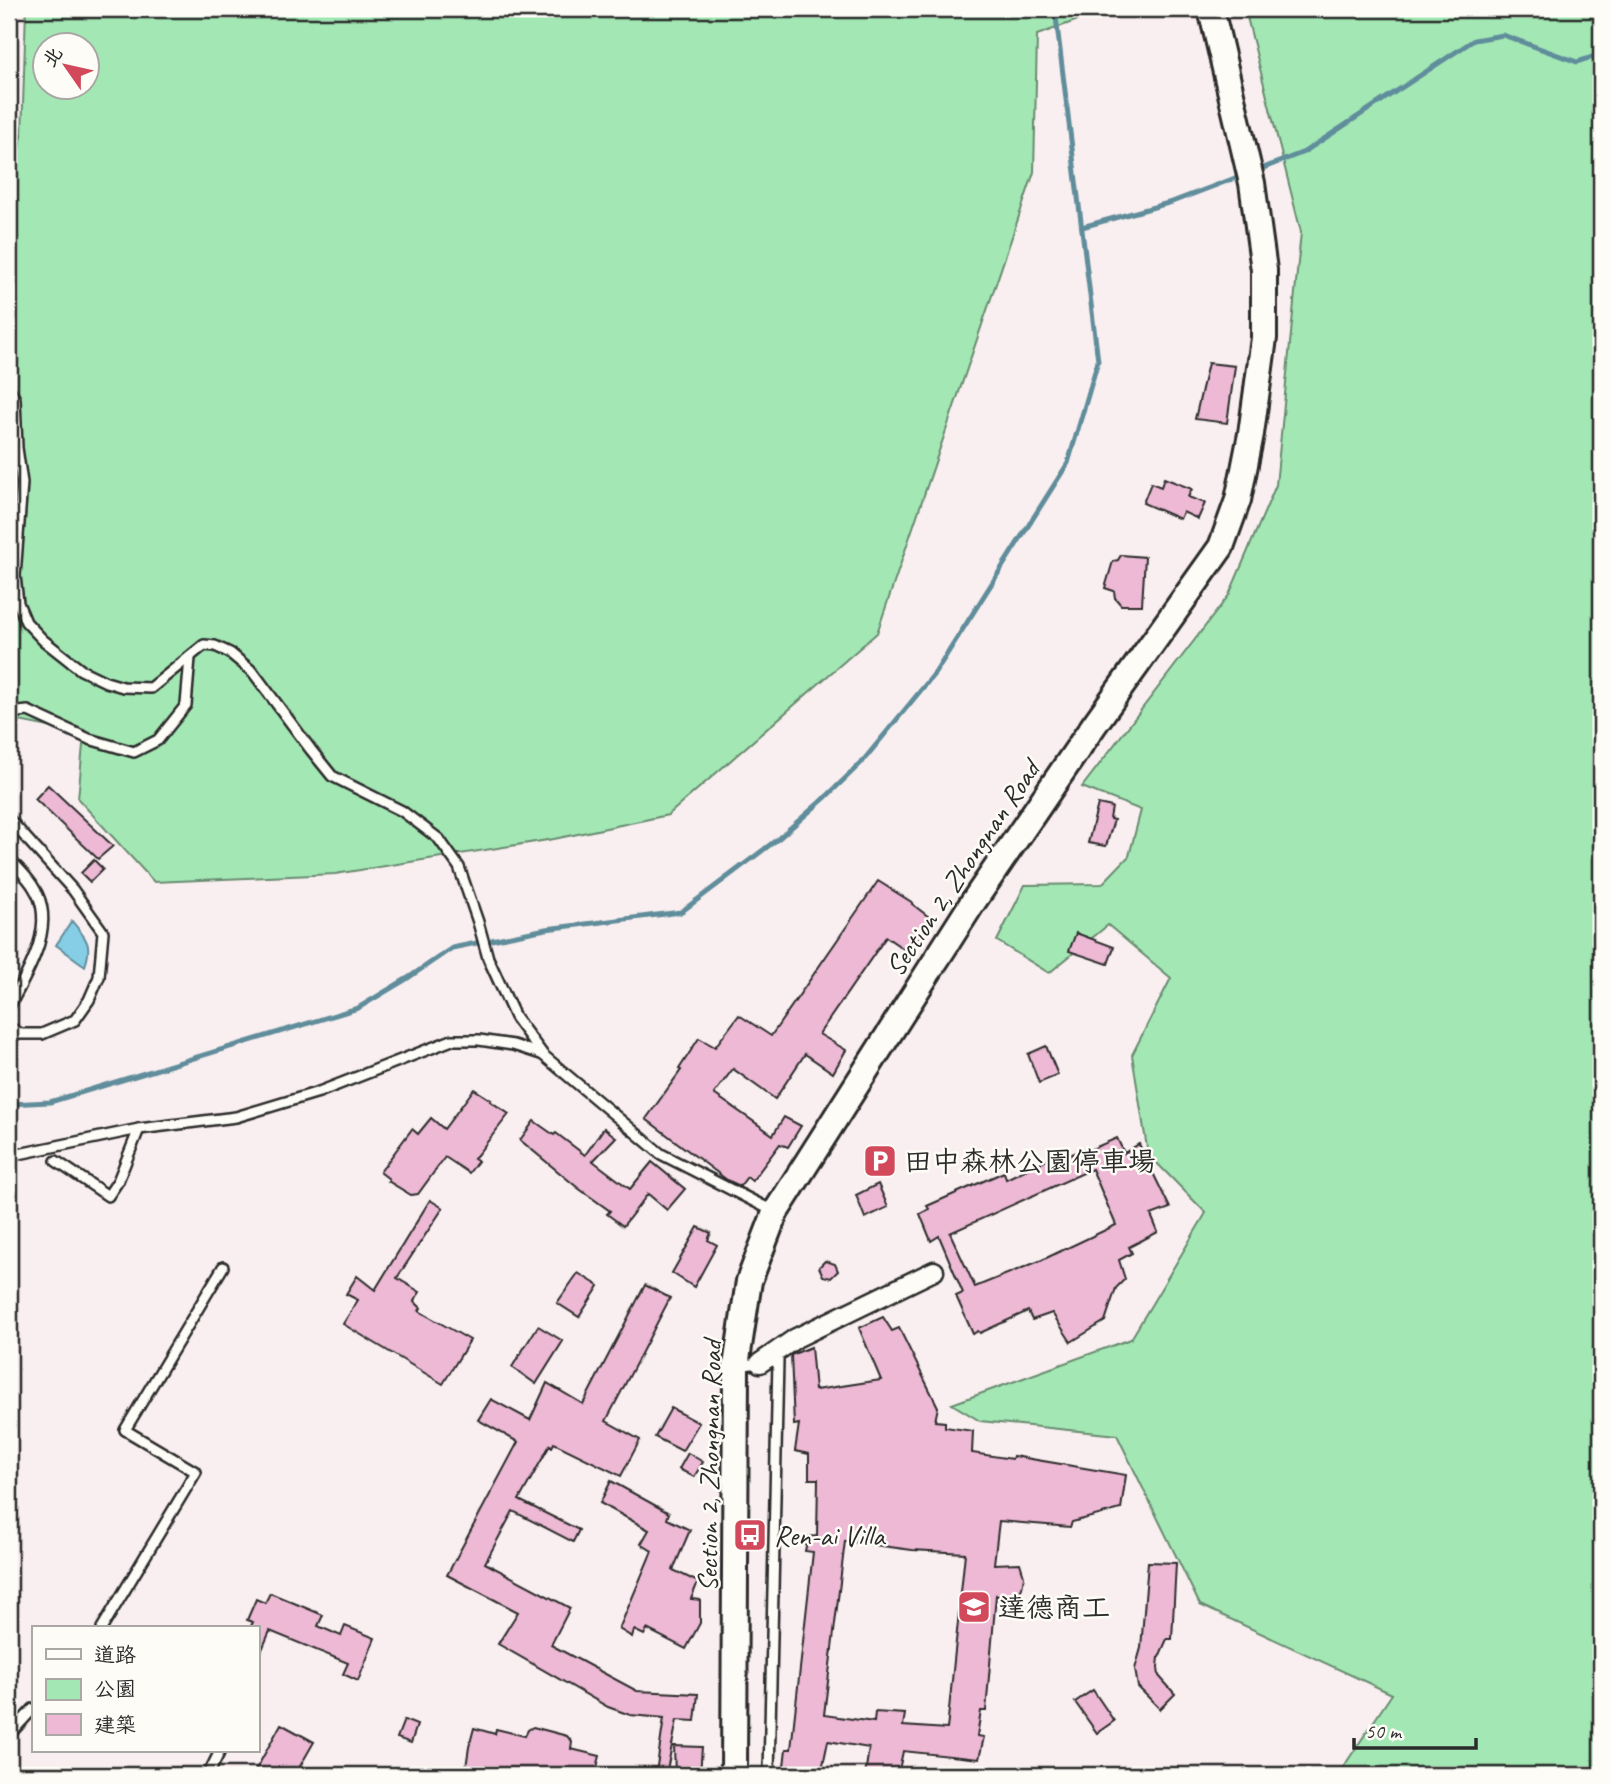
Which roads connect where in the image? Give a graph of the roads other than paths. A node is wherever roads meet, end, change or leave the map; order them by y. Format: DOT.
graph roads {
  1 [pos="1211,9"];
  2 [pos="9,388"];
  3 [pos="190,658"];
  4 [pos="9,713"];
  5 [pos="9,819"];
  6 [pos="9,858"];
  7 [pos="9,1007"];
  8 [pos="9,1027"];
  9 [pos="543,1055"];
  10 [pos="139,1129"];
  11 [pos="9,1156"];
  12 [pos="56,1161"];
  13 [pos="775,1213"];
  14 [pos="223,1267"];
  15 [pos="934,1271"];
  16 [pos="748,1365"];
  17 [pos="103,1626"];
  18 [pos="32,1710"];
  19 [pos="9,1735"];
  20 [pos="220,1752"];
  21 [pos="208,1775"];
  22 [pos="734,1775"];
  23 [pos="769,1775"];
  1 -- 13 [label="main road, Section 2, Zhongnan Road"];
  2 -- 3 [label="lane"];
  3 -- 4 [label="lane"];
  3 -- 9 [label="lane"];
  5 -- 8 [label="lane"];
  6 -- 7 [label="lane"];
  9 -- 10 [label="lane"];
  9 -- 13 [label="lane"];
  10 -- 11 [label="lane"];
  10 -- 12 [label="lane"];
  13 -- 16 [label="main road, Section 2, Zhongnan Road"];
  14 -- 17 [label="lane"];
  15 -- 16 [label="street"];
  16 -- 22 [label="main road, Section 2, Zhongnan Road"];
  16 -- 23 [label="lane"];
  18 -- 19 [label="lane"];
  20 -- 21 [label="lane"];
}
